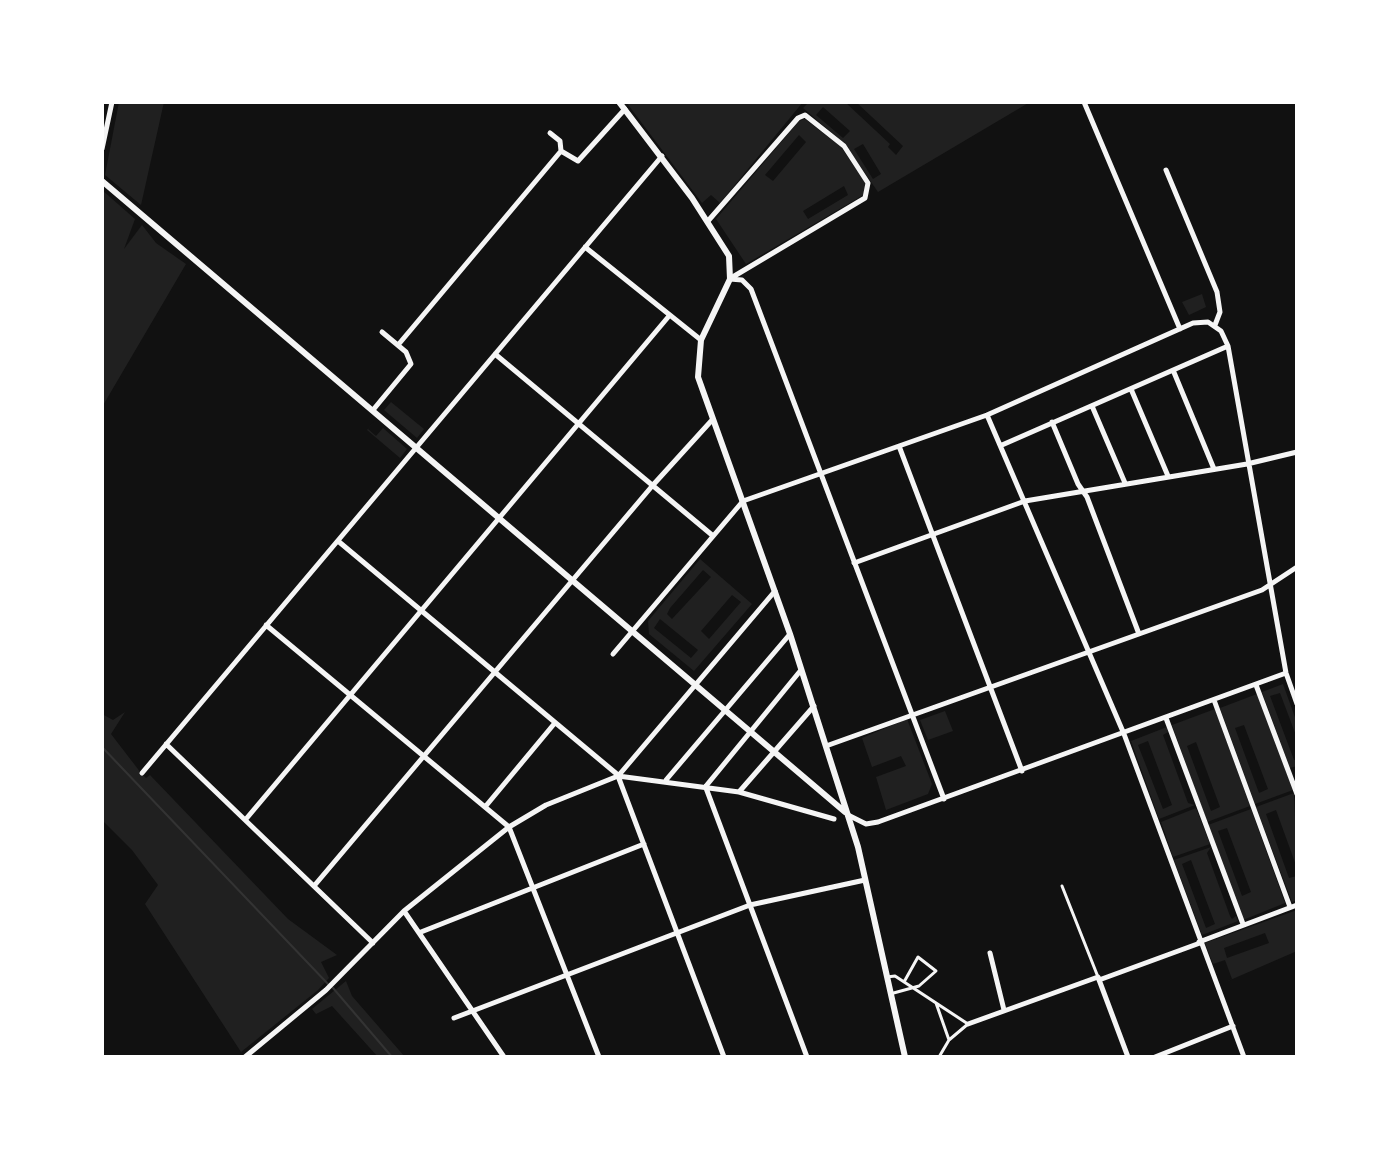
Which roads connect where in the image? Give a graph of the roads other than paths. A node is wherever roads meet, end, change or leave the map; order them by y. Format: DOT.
graph roads {
  1 [pos="112,102"];
  2 [pos="619,102"];
  3 [pos="1084,102"];
  4 [pos="625,109"];
  5 [pos="550,133"];
  6 [pos="102,149"];
  7 [pos="561,151"];
  8 [pos="662,156"];
  9 [pos="1166,170"];
  10 [pos="102,181"];
  11 [pos="708,221"];
  12 [pos="585,247"];
  13 [pos="730,279"];
  14 [pos="669,316"];
  15 [pos="1215,325"];
  16 [pos="1180,329"];
  17 [pos="382,332"];
  18 [pos="701,340"];
  19 [pos="398,345"];
  20 [pos="1228,346"];
  21 [pos="495,354"];
  22 [pos="1173,370"];
  23 [pos="1131,389"];
  24 [pos="1092,406"];
  25 [pos="373,410"];
  26 [pos="987,415"];
  27 [pos="713,419"];
  28 [pos="1052,422"];
  29 [pos="578,423"];
  30 [pos="1002,445"];
  31 [pos="899,446"];
  32 [pos="417,447"];
  33 [pos="1297,452"];
  34 [pos="1247,464"];
  35 [pos="1214,469"];
  36 [pos="821,474"];
  37 [pos="1168,476"];
  38 [pos="1125,483"];
  39 [pos="653,485"];
  40 [pos="1082,490"];
  41 [pos="743,501"];
  42 [pos="1025,501"];
  43 [pos="500,517"];
  44 [pos="931,534"];
  45 [pos="712,535"];
  46 [pos="338,541"];
  47 [pos="854,563"];
  48 [pos="1297,567"];
  49 [pos="573,580"];
  50 [pos="1270,585"];
  51 [pos="776,591"];
  52 [pos="421,611"];
  53 [pos="266,625"];
  54 [pos="633,631"];
  55 [pos="790,634"];
  56 [pos="1139,634"];
  57 [pos="1089,650"];
  58 [pos="613,654"];
  59 [pos="802,669"];
  60 [pos="495,673"];
  61 [pos="1286,673"];
  62 [pos="696,685"];
  63 [pos="1256,685"];
  64 [pos="989,688"];
  65 [pos="350,696"];
  66 [pos="1214,700"];
  67 [pos="1297,704"];
  68 [pos="814,706"];
  69 [pos="725,709"];
  70 [pos="915,716"];
  71 [pos="1166,718"];
  72 [pos="554,724"];
  73 [pos="751,732"];
  74 [pos="1124,734"];
  75 [pos="166,744"];
  76 [pos="826,746"];
  77 [pos="774,751"];
  78 [pos="425,757"];
  79 [pos="1022,771"];
  80 [pos="142,773"];
  81 [pos="618,776"];
  82 [pos="666,781"];
  83 [pos="706,787"];
  84 [pos="739,792"];
  85 [pos="1297,794"];
  86 [pos="944,799"];
  87 [pos="485,807"];
  88 [pos="847,815"];
  89 [pos="246,819"];
  90 [pos="834,819"];
  91 [pos="509,827"];
  92 [pos="644,844"];
  93 [pos="865,880"];
  94 [pos="314,886"];
  95 [pos="1062,886"];
  96 [pos="534,889"];
  97 [pos="750,905"];
  98 [pos="1294,906"];
  99 [pos="404,911"];
  100 [pos="1243,924"];
  101 [pos="421,932"];
  102 [pos="676,932"];
  103 [pos="1200,942"];
  104 [pos="373,943"];
  105 [pos="990,953"];
  106 [pos="568,975"];
  107 [pos="887,977"];
  108 [pos="1099,979"];
  109 [pos="904,982"];
  110 [pos="913,989"];
  111 [pos="890,994"];
  112 [pos="936,1003"];
  113 [pos="473,1010"];
  114 [pos="1004,1010"];
  115 [pos="454,1018"];
  116 [pos="968,1024"];
  117 [pos="1233,1026"];
  118 [pos="949,1040"];
  119 [pos="245,1057"];
  120 [pos="504,1057"];
  121 [pos="599,1057"];
  122 [pos="724,1057"];
  123 [pos="807,1057"];
  124 [pos="905,1057"];
  125 [pos="939,1057"];
  126 [pos="1128,1057"];
  127 [pos="1155,1057"];
  128 [pos="1244,1057"];
  1 -- 6 [label="street"];
  2 -- 4 [label="street"];
  3 -- 16 [label="street"];
  4 -- 7 [label="street"];
  4 -- 8 [label="street"];
  5 -- 7 [label="street"];
  7 -- 19 [label="street"];
  8 -- 11 [label="street"];
  8 -- 12 [label="street"];
  9 -- 15 [label="street"];
  10 -- 25 [label="street"];
  11 -- 13 [label="street"];
  11 -- 13 [label="street"];
  12 -- 14 [label="street"];
  12 -- 21 [label="street"];
  13 -- 18 [label="street"];
  13 -- 36 [label="street"];
  14 -- 18 [label="street"];
  14 -- 29 [label="street"];
  15 -- 16 [label="street"];
  15 -- 20 [label="street"];
  16 -- 26 [label="street"];
  17 -- 19 [label="street"];
  18 -- 27 [label="street"];
  19 -- 25 [label="street"];
  20 -- 22 [label="street"];
  20 -- 34 [label="street"];
  21 -- 29 [label="street"];
  21 -- 32 [label="street"];
  22 -- 23 [label="street"];
  22 -- 35 [label="street"];
  23 -- 24 [label="street"];
  23 -- 37 [label="street"];
  24 -- 28 [label="street"];
  24 -- 38 [label="street"];
  25 -- 32 [label="street"];
  26 -- 30 [label="street"];
  26 -- 31 [label="street"];
  27 -- 39 [label="street"];
  27 -- 41 [label="street"];
  28 -- 30 [label="street"];
  28 -- 40 [label="street"];
  29 -- 39 [label="street"];
  29 -- 43 [label="street"];
  30 -- 42 [label="street"];
  31 -- 36 [label="street"];
  31 -- 44 [label="street"];
  32 -- 43 [label="street"];
  32 -- 46 [label="street"];
  33 -- 34 [label="street"];
  34 -- 35 [label="street"];
  34 -- 50 [label="street"];
  35 -- 37 [label="street"];
  36 -- 41 [label="street"];
  36 -- 47 [label="street"];
  37 -- 38 [label="street"];
  38 -- 40 [label="street"];
  39 -- 45 [label="street"];
  39 -- 49 [label="street"];
  40 -- 42 [label="street"];
  40 -- 56 [label="street"];
  41 -- 45 [label="street"];
  41 -- 51 [label="street"];
  42 -- 44 [label="street"];
  42 -- 57 [label="street"];
  43 -- 49 [label="street"];
  43 -- 52 [label="street"];
  44 -- 47 [label="street"];
  44 -- 64 [label="street"];
  45 -- 54 [label="street"];
  46 -- 52 [label="street"];
  46 -- 53 [label="street"];
  47 -- 70 [label="street"];
  48 -- 50 [label="street"];
  49 -- 54 [label="street"];
  49 -- 60 [label="street"];
  50 -- 56 [label="street"];
  50 -- 61 [label="street"];
  51 -- 55 [label="street"];
  51 -- 62 [label="street"];
  52 -- 60 [label="street"];
  52 -- 65 [label="street"];
  53 -- 65 [label="street"];
  53 -- 75 [label="street"];
  54 -- 58 [label="street"];
  54 -- 62 [label="street"];
  55 -- 59 [label="street"];
  55 -- 69 [label="street"];
  56 -- 57 [label="street"];
  57 -- 64 [label="street"];
  57 -- 74 [label="street"];
  59 -- 68 [label="street"];
  59 -- 73 [label="street"];
  60 -- 72 [label="street"];
  60 -- 78 [label="street"];
  61 -- 63 [label="street"];
  61 -- 67 [label="street"];
  62 -- 69 [label="street"];
  62 -- 81 [label="street"];
  63 -- 66 [label="street"];
  63 -- 85 [label="street"];
  64 -- 70 [label="street"];
  64 -- 79 [label="street"];
  65 -- 78 [label="street"];
  65 -- 89 [label="street"];
  66 -- 71 [label="street"];
  66 -- 98 [label="street"];
  68 -- 76 [label="street"];
  68 -- 77 [label="street"];
  69 -- 73 [label="street"];
  69 -- 82 [label="street"];
  70 -- 76 [label="street"];
  70 -- 86 [label="street"];
  71 -- 74 [label="street"];
  71 -- 100 [label="street"];
  72 -- 81 [label="street"];
  72 -- 87 [label="street"];
  73 -- 77 [label="street"];
  73 -- 83 [label="street"];
  74 -- 79 [label="street"];
  74 -- 103 [label="street"];
  75 -- 80 [label="street"];
  75 -- 89 [label="street"];
  76 -- 88 [label="street"];
  77 -- 84 [label="street"];
  77 -- 88 [label="street"];
  78 -- 87 [label="street"];
  78 -- 94 [label="street"];
  79 -- 86 [label="street"];
  81 -- 82 [label="street"];
  81 -- 91 [label="street"];
  81 -- 92 [label="street"];
  82 -- 83 [label="street"];
  83 -- 84 [label="street"];
  83 -- 97 [label="street"];
  84 -- 90 [label="street"];
  86 -- 88 [label="street"];
  87 -- 91 [label="street"];
  88 -- 93 [label="street"];
  89 -- 94 [label="street"];
  91 -- 96 [label="street"];
  91 -- 99 [label="street"];
  92 -- 96 [label="street"];
  92 -- 102 [label="street"];
  93 -- 97 [label="street"];
  93 -- 107 [label="street"];
  94 -- 104 [label="street"];
  95 -- 108 [label="street"];
  96 -- 101 [label="street"];
  96 -- 106 [label="street"];
  97 -- 102 [label="street"];
  97 -- 123 [label="street"];
  98 -- 100 [label="street"];
  99 -- 101 [label="street"];
  99 -- 104 [label="street"];
  100 -- 103 [label="street"];
  101 -- 113 [label="street"];
  102 -- 106 [label="street"];
  102 -- 122 [label="street"];
  103 -- 108 [label="street"];
  103 -- 117 [label="street"];
  104 -- 119 [label="street"];
  105 -- 114 [label="street"];
  106 -- 113 [label="street"];
  106 -- 121 [label="street"];
  107 -- 109 [label="street"];
  107 -- 111 [label="street"];
  108 -- 114 [label="street"];
  108 -- 126 [label="street"];
  109 -- 110 [label="street"];
  109 -- 110 [label="street"];
  110 -- 111 [label="street"];
  110 -- 112 [label="street"];
  111 -- 124 [label="street"];
  112 -- 116 [label="street"];
  112 -- 118 [label="street"];
  113 -- 115 [label="street"];
  113 -- 120 [label="street"];
  114 -- 116 [label="street"];
  116 -- 118 [label="street"];
  117 -- 127 [label="street"];
  117 -- 128 [label="street"];
  118 -- 125 [label="street"];
}
